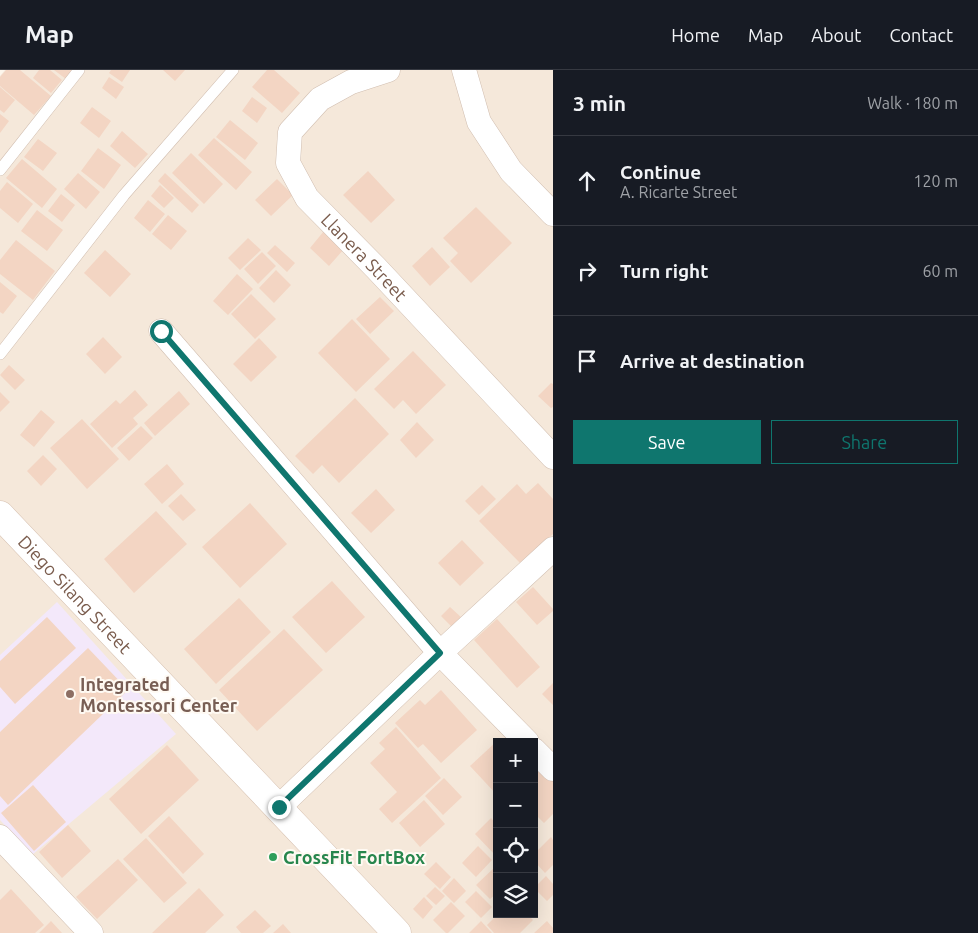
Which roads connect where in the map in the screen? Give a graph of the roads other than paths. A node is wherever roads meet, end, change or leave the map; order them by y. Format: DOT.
graph roads {
  1 [pos="79,70"];
  2 [pos="233,70"];
  3 [pos="388,70"];
  4 [pos="464,70"];
  5 [pos="0,170"];
  6 [pos="553,214"];
  7 [pos="161,331"];
  8 [pos="0,354"];
  9 [pos="553,457"];
  10 [pos="0,515"];
  11 [pos="553,550"];
  12 [pos="440,653"];
  13 [pos="522,738"];
  14 [pos="538,754"];
  15 [pos="553,769"];
  16 [pos="279,807"];
  17 [pos="0,837"];
  18 [pos="91,933"];
  19 [pos="397,933"];
  1 -- 5 [label="lane"];
  2 -- 8 [label="lane"];
  3 -- 9 [label="street, Llanera Street"];
  4 -- 6 [label="street"];
  7 -- 12 [label="street"];
  10 -- 16 [label="street, Diego Silang Street"];
  11 -- 12 [label="street"];
  12 -- 13 [label="street"];
  12 -- 16 [label="street"];
  14 -- 15 [label="street"];
  16 -- 19 [label="street, Diego Silang Street"];
  17 -- 18 [label="street"];
}
